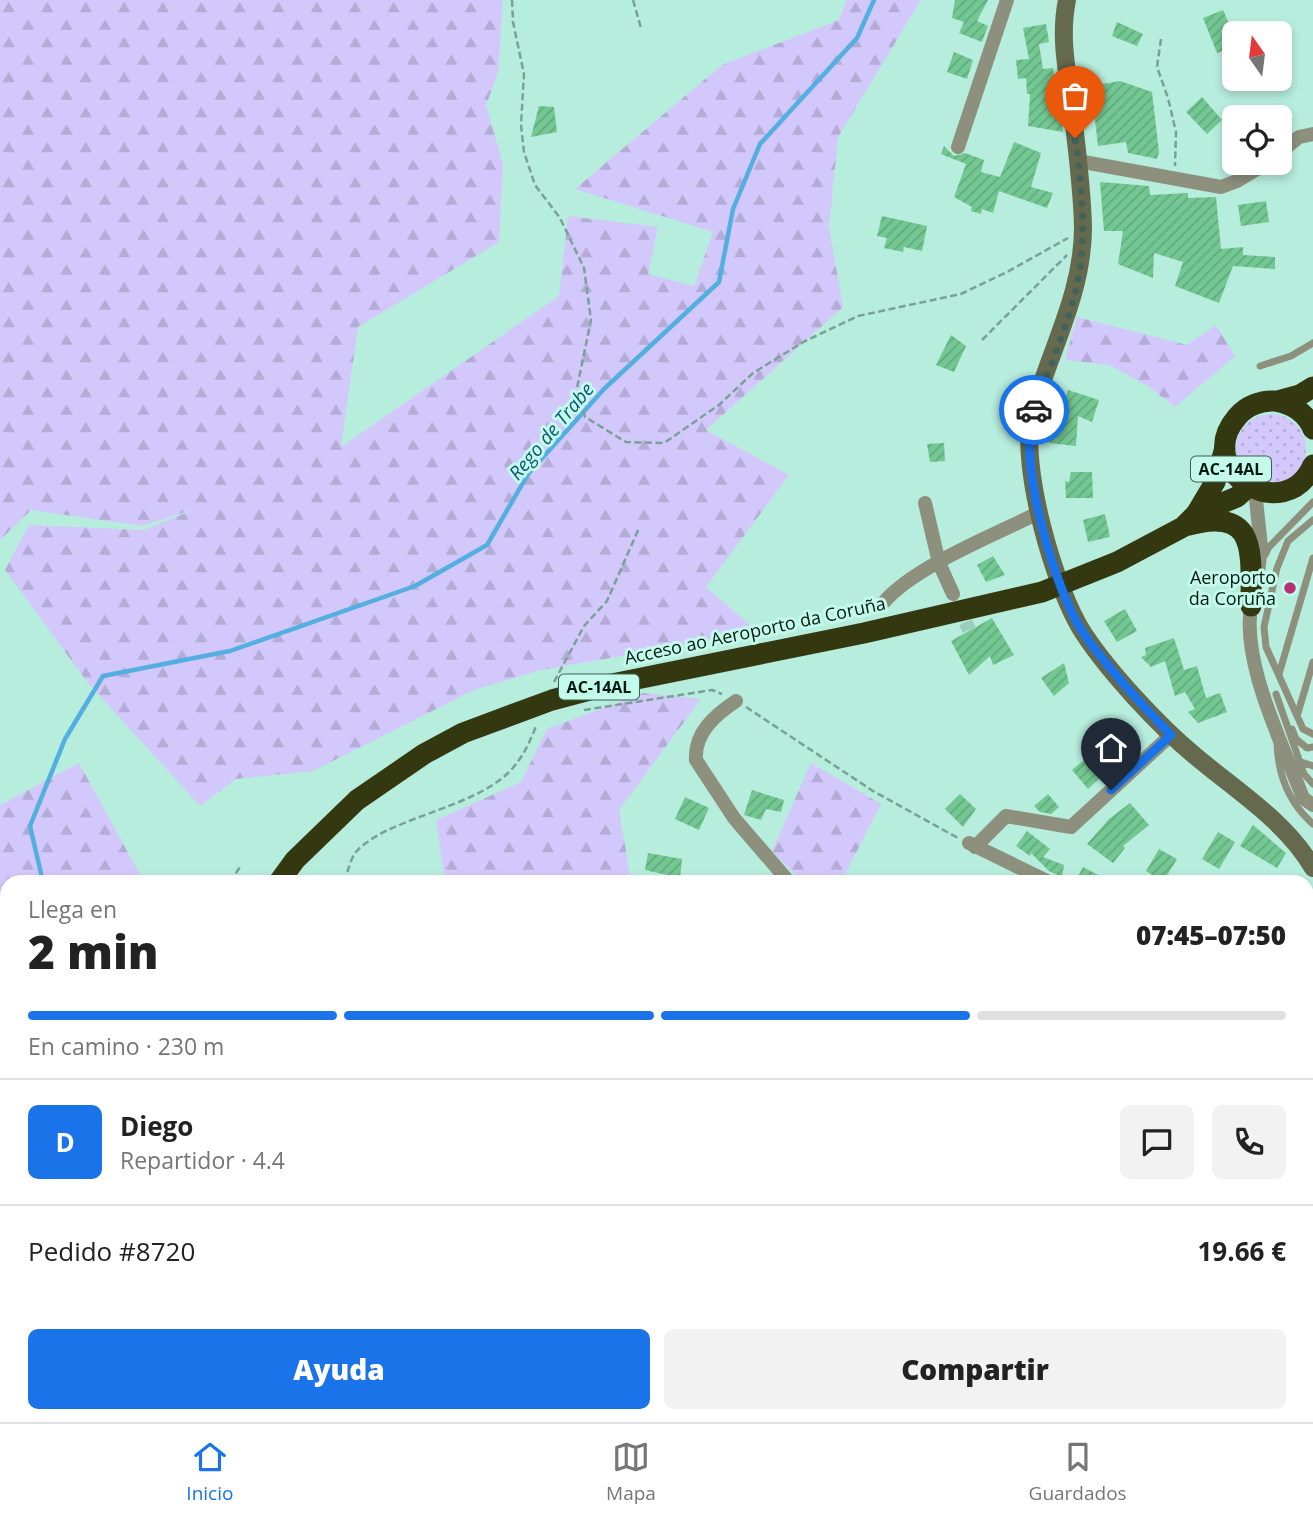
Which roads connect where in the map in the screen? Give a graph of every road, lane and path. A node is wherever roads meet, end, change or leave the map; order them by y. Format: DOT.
graph roads {
  1 [pos="512,0"];
  2 [pos="633,0"];
  3 [pos="1007,0"];
  4 [pos="1067,0"];
  5 [pos="641,28"];
  6 [pos="1161,40"];
  7 [pos="1313,134"];
  8 [pos="1292,143"];
  9 [pos="958,148"];
  10 [pos="1079,162"];
  11 [pos="1247,175"];
  12 [pos="1175,180"];
  13 [pos="1082,237"];
  14 [pos="982,340"];
  15 [pos="1313,343"];
  16 [pos="1260,366"];
  17 [pos="1313,387"];
  18 [pos="1278,401"];
  19 [pos="1313,429"];
  20 [pos="1225,448"];
  21 [pos="1313,465"];
  22 [pos="1252,488"];
  23 [pos="1313,502"];
  24 [pos="925,503"];
  25 [pos="1040,512"];
  26 [pos="1313,520"];
  27 [pos="1190,521"];
  28 [pos="1313,558"];
  29 [pos="939,564"];
  30 [pos="1259,567"];
  31 [pos="953,594"];
  32 [pos="884,602"];
  33 [pos="1251,606"];
  34 [pos="1313,662"];
  35 [pos="1258,672"];
  36 [pos="1279,674"];
  37 [pos="1276,694"];
  38 [pos="736,701"];
  39 [pos="580,711"];
  40 [pos="1297,714"];
  41 [pos="1276,728"];
  42 [pos="1313,734"];
  43 [pos="1171,735"];
  44 [pos="1313,747"];
  45 [pos="1284,749"];
  46 [pos="1298,760"];
  47 [pos="1313,766"];
  48 [pos="1313,784"];
  49 [pos="1308,801"];
  50 [pos="1313,811"];
  51 [pos="1313,824"];
  52 [pos="971,845"];
  53 [pos="240,867"];
  54 [pos="1313,868"];
  55 [pos="235,875"];
  56 [pos="284,875"];
  57 [pos="783,875"];
  58 [pos="1034,875"];
  1 -- 13 [label="path"];
  2 -- 5 [label="path"];
  3 -- 9 [label="street"];
  4 -- 10 [label="street"];
  6 -- 12 [label="path"];
  7 -- 8 [label="street"];
  10 -- 12 [label="street"];
  10 -- 13 [label="street"];
  11 -- 12 [label="street"];
  13 -- 14 [label="path"];
  13 -- 25 [label="street"];
  15 -- 16 [label="lane"];
  17 -- 18 [label="highway, AC-14AL"];
  18 -- 19 [label="highway"];
  18 -- 20 [label="highway, AC-14AL"];
  20 -- 22 [label="highway, AC-14AL"];
  20 -- 27 [label="highway, AC-14AL"];
  21 -- 22 [label="highway, Acceso ao Aeroporto da Coruña / AC-14AL"];
  22 -- 27 [label="highway, Acceso ao Aeroporto da Coruña / AC-14AL"];
  22 -- 30 [label="street"];
  23 -- 30 [label="lane"];
  24 -- 29 [label="street"];
  25 -- 29 [label="street"];
  25 -- 43 [label="street"];
  26 -- 36 [label="lane"];
  27 -- 33 [label="highway, AC-14AL"];
  27 -- 56 [label="highway, Acceso ao Aeroporto da Coruña / AC-14AL"];
  28 -- 36 [label="lane"];
  29 -- 31 [label="street"];
  29 -- 32 [label="street"];
  30 -- 33 [label="street"];
  33 -- 35 [label="street"];
  34 -- 40 [label="lane"];
  35 -- 37 [label="lane"];
  35 -- 41 [label="street"];
  36 -- 40 [label="lane"];
  37 -- 44 [label="lane"];
  37 -- 46 [label="lane"];
  38 -- 39 [label="path"];
  38 -- 52 [label="path"];
  38 -- 57 [label="street"];
  40 -- 42 [label="lane"];
  41 -- 45 [label="street"];
  41 -- 51 [label="lane"];
  43 -- 52 [label="street"];
  43 -- 54 [label="street"];
  45 -- 46 [label="lane"];
  45 -- 49 [label="street"];
  46 -- 47 [label="lane"];
  46 -- 48 [label="lane"];
  49 -- 50 [label="lane"];
  52 -- 58 [label="street"];
  53 -- 55 [label="path"];
}
